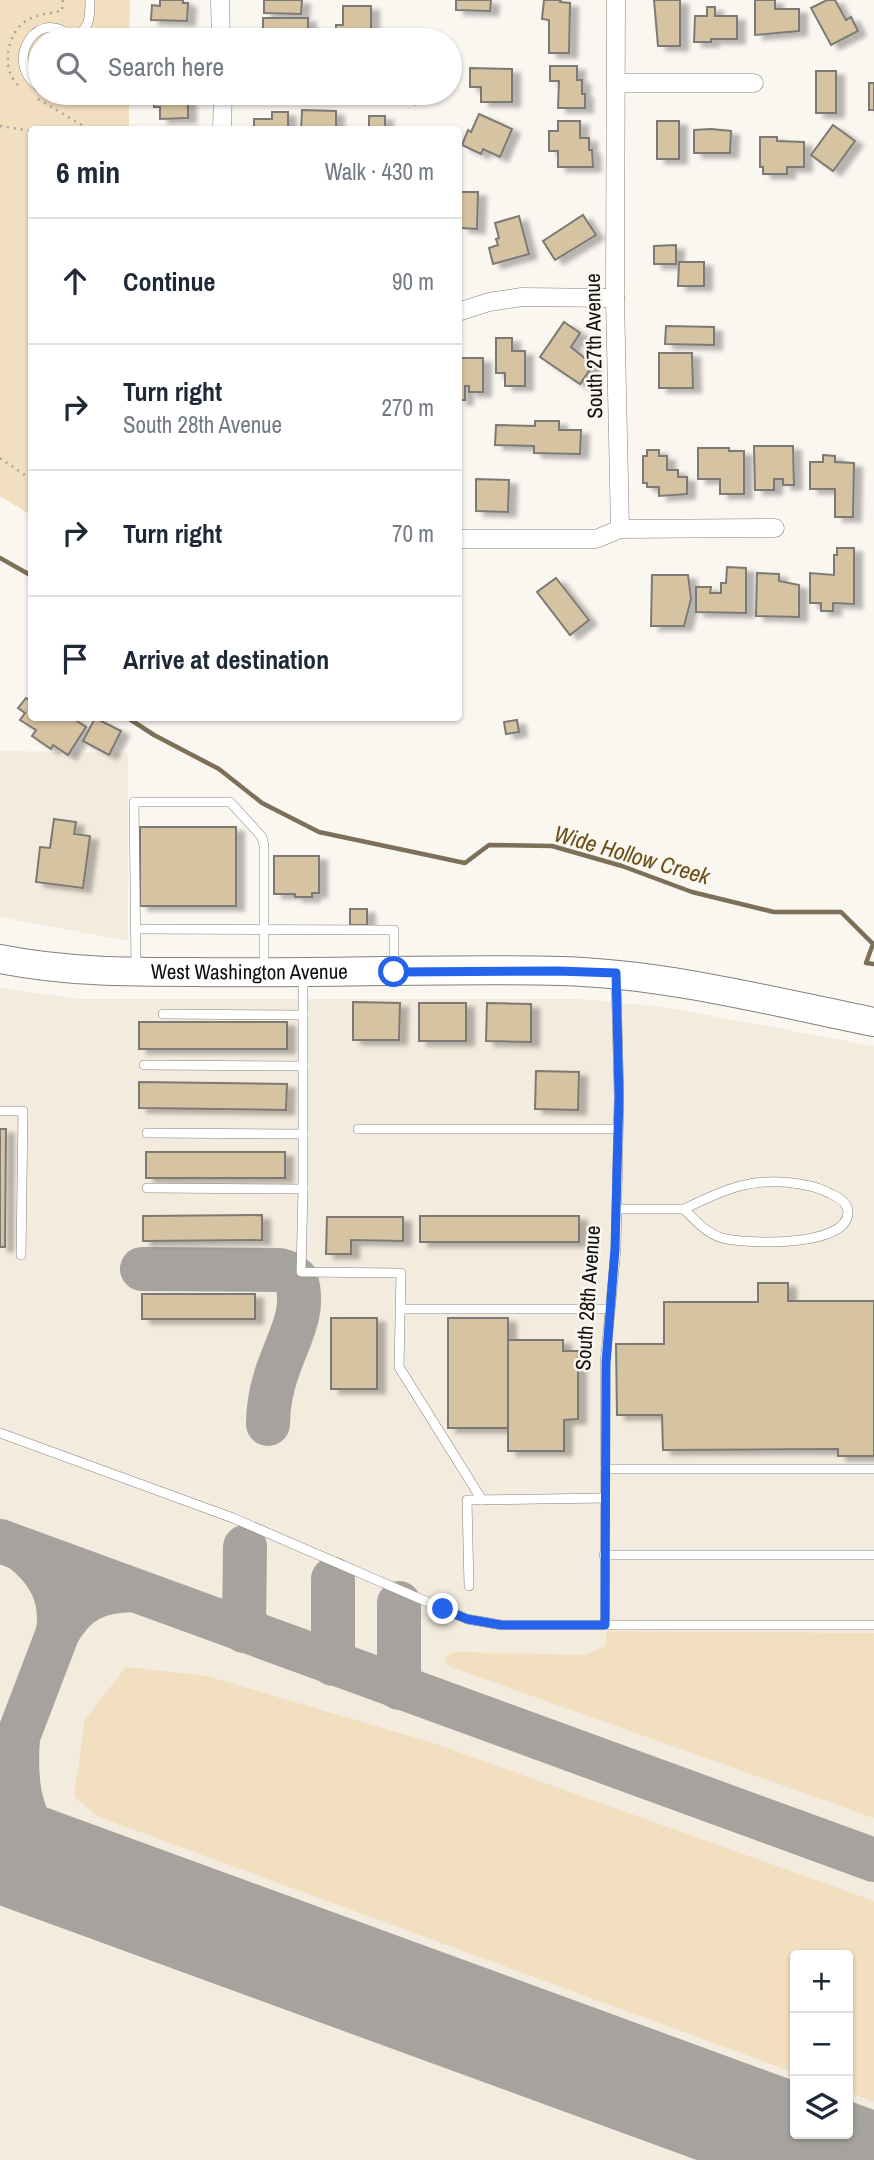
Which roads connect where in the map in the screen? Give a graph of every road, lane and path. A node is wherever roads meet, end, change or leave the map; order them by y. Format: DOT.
graph roads {
  1 [pos="90,0"];
  2 [pos="220,0"];
  3 [pos="616,0"];
  4 [pos="86,28"];
  5 [pos="221,28"];
  6 [pos="28,37"];
  7 [pos="8,60"];
  8 [pos="0,61"];
  9 [pos="28,78"];
  10 [pos="616,83"];
  11 [pos="754,83"];
  12 [pos="223,105"];
  13 [pos="0,126"];
  14 [pos="222,126"];
  15 [pos="28,130"];
  16 [pos="615,298"];
  17 [pos="462,311"];
  18 [pos="0,458"];
  19 [pos="28,477"];
  20 [pos="775,528"];
  21 [pos="620,529"];
  22 [pos="462,539"];
  23 [pos="135,929"];
  24 [pos="264,929"];
  25 [pos="0,960"];
  26 [pos="136,972"];
  27 [pos="394,972"];
  28 [pos="264,973"];
  29 [pos="303,973"];
  30 [pos="616,973"];
  31 [pos="163,1014"];
  32 [pos="303,1015"];
  33 [pos="874,1021"];
  34 [pos="144,1065"];
  35 [pos="303,1066"];
  36 [pos="0,1111"];
  37 [pos="358,1129"];
  38 [pos="618,1129"];
  39 [pos="147,1133"];
  40 [pos="303,1134"];
  41 [pos="147,1188"];
  42 [pos="303,1189"];
  43 [pos="617,1209"];
  44 [pos="684,1209"];
  45 [pos="21,1255"];
  46 [pos="400,1309"];
  47 [pos="610,1309"];
  48 [pos="0,1433"];
  49 [pos="605,1469"];
  50 [pos="874,1469"];
  51 [pos="605,1498"];
  52 [pos="482,1500"];
  53 [pos="604,1555"];
  54 [pos="874,1555"];
  55 [pos="469,1586"];
  56 [pos="605,1625"];
  57 [pos="874,1625"];
  1 -- 4 [label="lane"];
  2 -- 5 [label="street"];
  3 -- 10 [label="street, South 27th Avenue"];
  6 -- 9 [label="lane"];
  7 -- 8 [label="path"];
  10 -- 11 [label="street"];
  10 -- 16 [label="street, South 27th Avenue"];
  12 -- 14 [label="street"];
  13 -- 15 [label="path"];
  16 -- 17 [label="street"];
  16 -- 21 [label="street, South 27th Avenue"];
  18 -- 19 [label="path"];
  20 -- 21 [label="street"];
  21 -- 22 [label="street"];
  23 -- 24 [label="lane"];
  23 -- 24 [label="lane"];
  23 -- 26 [label="lane"];
  24 -- 27 [label="lane"];
  24 -- 28 [label="lane"];
  25 -- 26 [label="main road, West Washington Avenue"];
  26 -- 28 [label="main road, West Washington Avenue"];
  27 -- 29 [label="main road, West Washington Avenue"];
  27 -- 30 [label="main road, West Washington Avenue"];
  28 -- 29 [label="main road, West Washington Avenue"];
  29 -- 32 [label="lane"];
  30 -- 33 [label="main road, West Washington Avenue"];
  30 -- 38 [label="lane, South 28th Avenue"];
  31 -- 32 [label="lane"];
  32 -- 35 [label="lane"];
  34 -- 35 [label="lane"];
  35 -- 40 [label="lane"];
  36 -- 45 [label="lane"];
  37 -- 38 [label="lane"];
  38 -- 43 [label="lane, South 28th Avenue"];
  39 -- 40 [label="lane"];
  40 -- 42 [label="lane"];
  41 -- 42 [label="lane"];
  42 -- 46 [label="lane"];
  43 -- 44 [label="lane"];
  43 -- 47 [label="lane, South 28th Avenue"];
  44 -- 44 [label="lane"];
  46 -- 47 [label="lane"];
  46 -- 52 [label="lane"];
  47 -- 49 [label="lane, South 28th Avenue"];
  48 -- 56 [label="lane"];
  49 -- 50 [label="lane"];
  49 -- 51 [label="lane, South 28th Avenue"];
  51 -- 52 [label="lane"];
  51 -- 53 [label="lane, South 28th Avenue"];
  52 -- 55 [label="lane"];
  53 -- 54 [label="lane"];
  53 -- 56 [label="lane, South 28th Avenue"];
  56 -- 57 [label="lane"];
}
